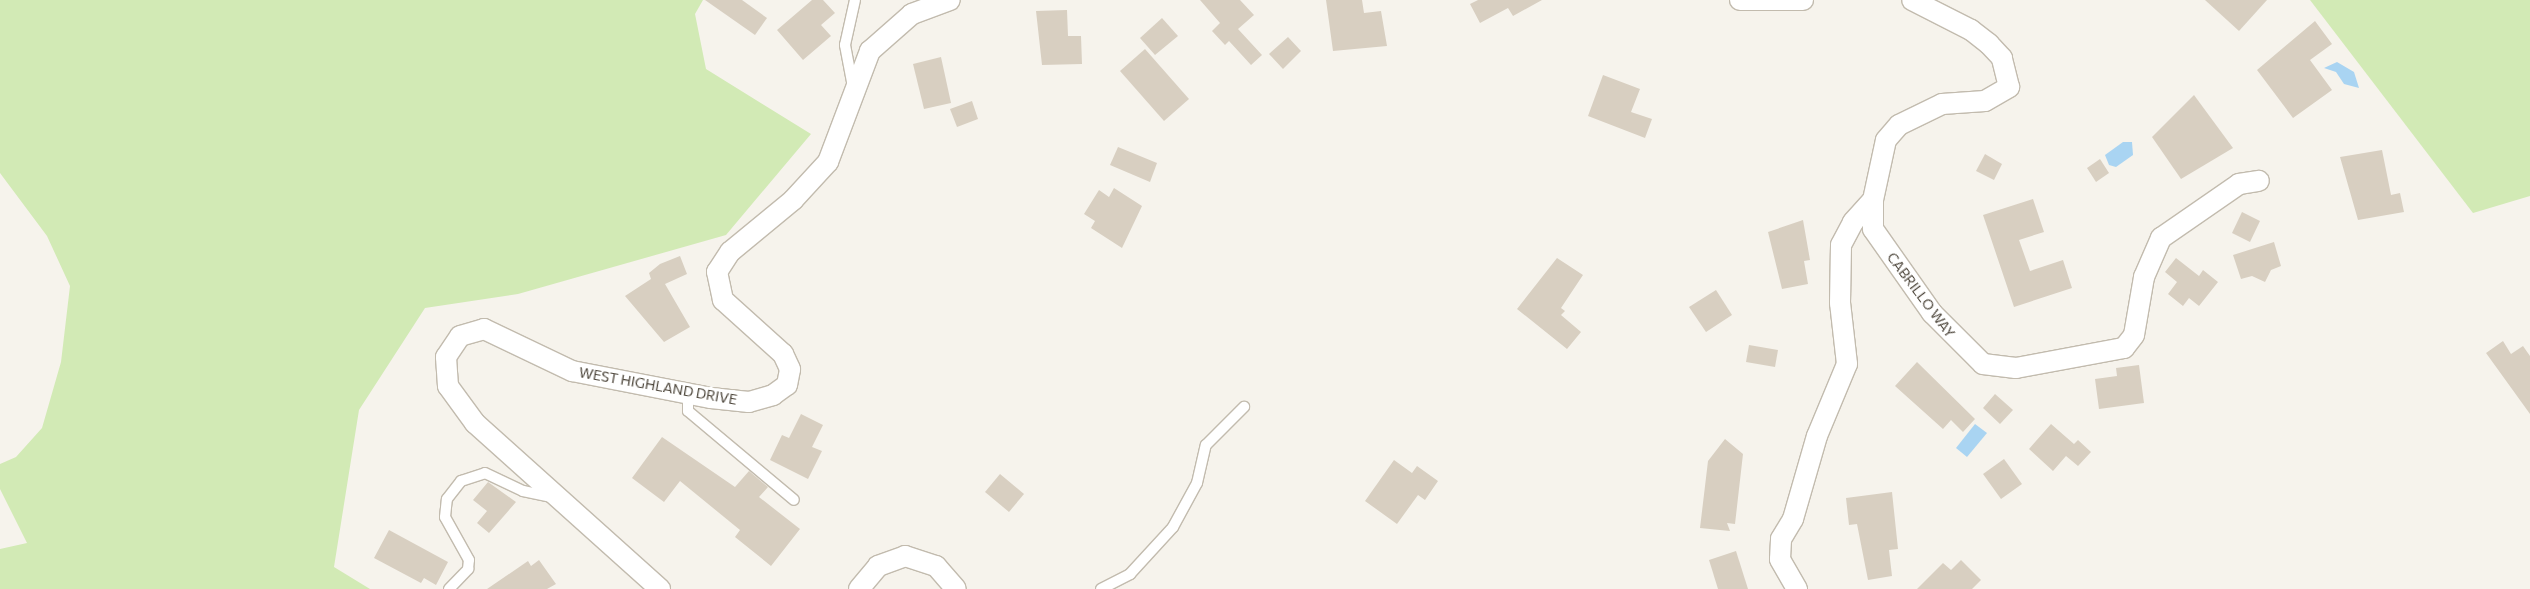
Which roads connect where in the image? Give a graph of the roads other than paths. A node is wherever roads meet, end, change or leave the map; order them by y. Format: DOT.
graph roads {
  1 [pos="855,0"];
  2 [pos="950,0"];
  3 [pos="1740,0"];
  4 [pos="1803,0"];
  5 [pos="1912,0"];
  6 [pos="853,87"];
  7 [pos="2259,181"];
  8 [pos="1873,200"];
  9 [pos="688,394"];
  10 [pos="1244,407"];
  11 [pos="555,498"];
  12 [pos="794,500"];
  13 [pos="449,589"];
  14 [pos="660,589"];
  15 [pos="859,589"];
  16 [pos="956,589"];
  17 [pos="1101,589"];
  18 [pos="1797,589"];
  1 -- 6 [label="lane"];
  2 -- 6 [label="street, WEST HIGHLAND DRIVE"];
  3 -- 4 [label="street"];
  5 -- 8 [label="street"];
  6 -- 9 [label="street, WEST HIGHLAND DRIVE"];
  7 -- 8 [label="street, CABRILLO WAY"];
  8 -- 18 [label="street"];
  9 -- 11 [label="street, WEST HIGHLAND DRIVE"];
  9 -- 12 [label="lane"];
  10 -- 17 [label="lane"];
  11 -- 13 [label="lane"];
  11 -- 14 [label="street, WEST HIGHLAND DRIVE"];
  15 -- 16 [label="street"];
}
